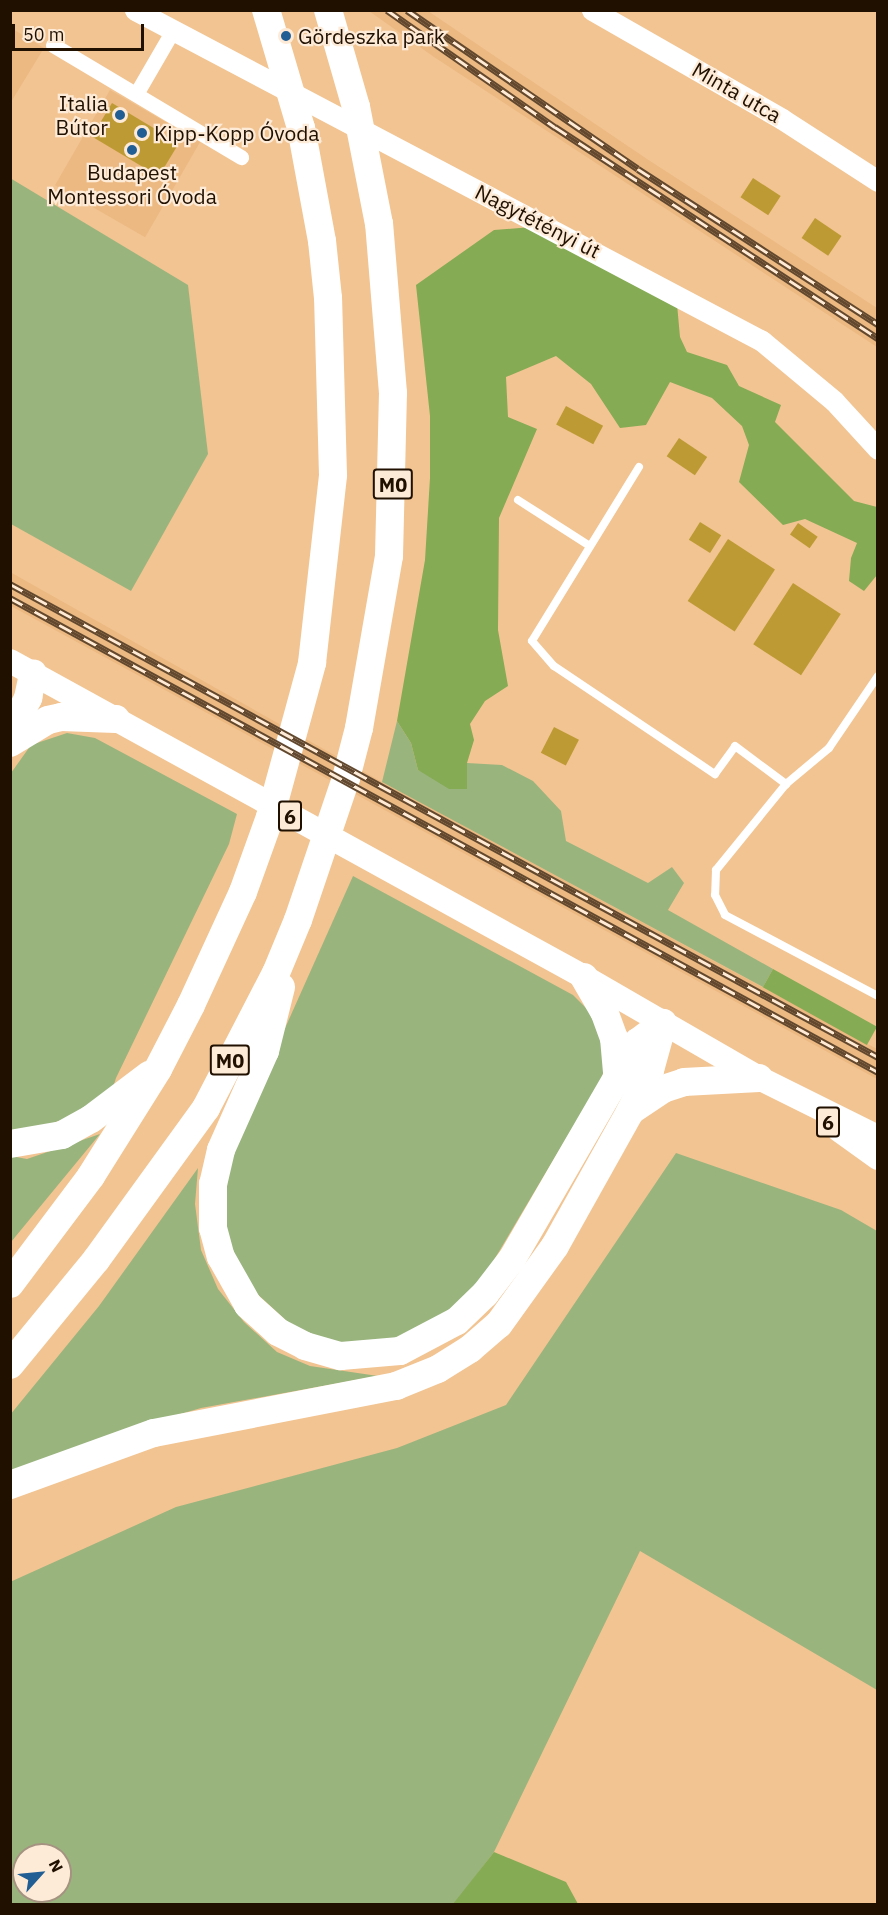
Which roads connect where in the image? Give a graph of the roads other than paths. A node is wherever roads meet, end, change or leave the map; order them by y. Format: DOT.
graph roads {
  1 [pos="135,10"];
  2 [pos="266,10"];
  3 [pos="328,10"];
  4 [pos="592,10"];
  5 [pos="172,32"];
  6 [pos="53,45"];
  7 [pos="136,94"];
  8 [pos="241,157"];
  9 [pos="878,181"];
  10 [pos="878,449"];
  11 [pos="639,467"];
  12 [pos="518,500"];
  13 [pos="590,546"];
  14 [pos="18,675"];
  15 [pos="878,676"];
  16 [pos="116,719"];
  17 [pos="10,730"];
  18 [pos="10,743"];
  19 [pos="786,784"];
  20 [pos="298,920"];
  21 [pos="584,977"];
  22 [pos="878,996"];
  23 [pos="663,1023"];
  24 [pos="158,1069"];
  25 [pos="617,1076"];
  26 [pos="769,1082"];
  27 [pos="630,1112"];
  28 [pos="878,1137"];
  29 [pos="10,1144"];
  30 [pos="878,1158"];
  31 [pos="10,1284"];
  32 [pos="10,1365"];
  33 [pos="10,1485"];
  1 -- 5 [label="main road, Nagytétényi út"];
  2 -- 24 [label="highway"];
  3 -- 20 [label="highway, M0"];
  4 -- 9 [label="main road, Minta utca"];
  5 -- 7 [label="street"];
  5 -- 10 [label="main road, Nagytétényi út"];
  6 -- 7 [label="street"];
  7 -- 8 [label="street"];
  11 -- 13 [label="lane"];
  12 -- 13 [label="lane"];
  13 -- 19 [label="lane"];
  14 -- 16 [label="main road, 6"];
  14 -- 17 [label="highway"];
  15 -- 19 [label="lane"];
  16 -- 18 [label="highway"];
  16 -- 21 [label="main road, 6"];
  19 -- 22 [label="lane"];
  20 -- 25 [label="highway"];
  20 -- 32 [label="highway, M0"];
  21 -- 23 [label="main road, 6"];
  21 -- 25 [label="highway"];
  23 -- 25 [label="highway"];
  23 -- 26 [label="main road, 6"];
  23 -- 27 [label="highway"];
  24 -- 29 [label="highway"];
  24 -- 31 [label="highway"];
  26 -- 27 [label="highway"];
  26 -- 28 [label="main road, 6"];
  26 -- 30 [label="main road, 6"];
  27 -- 33 [label="highway"];
}
